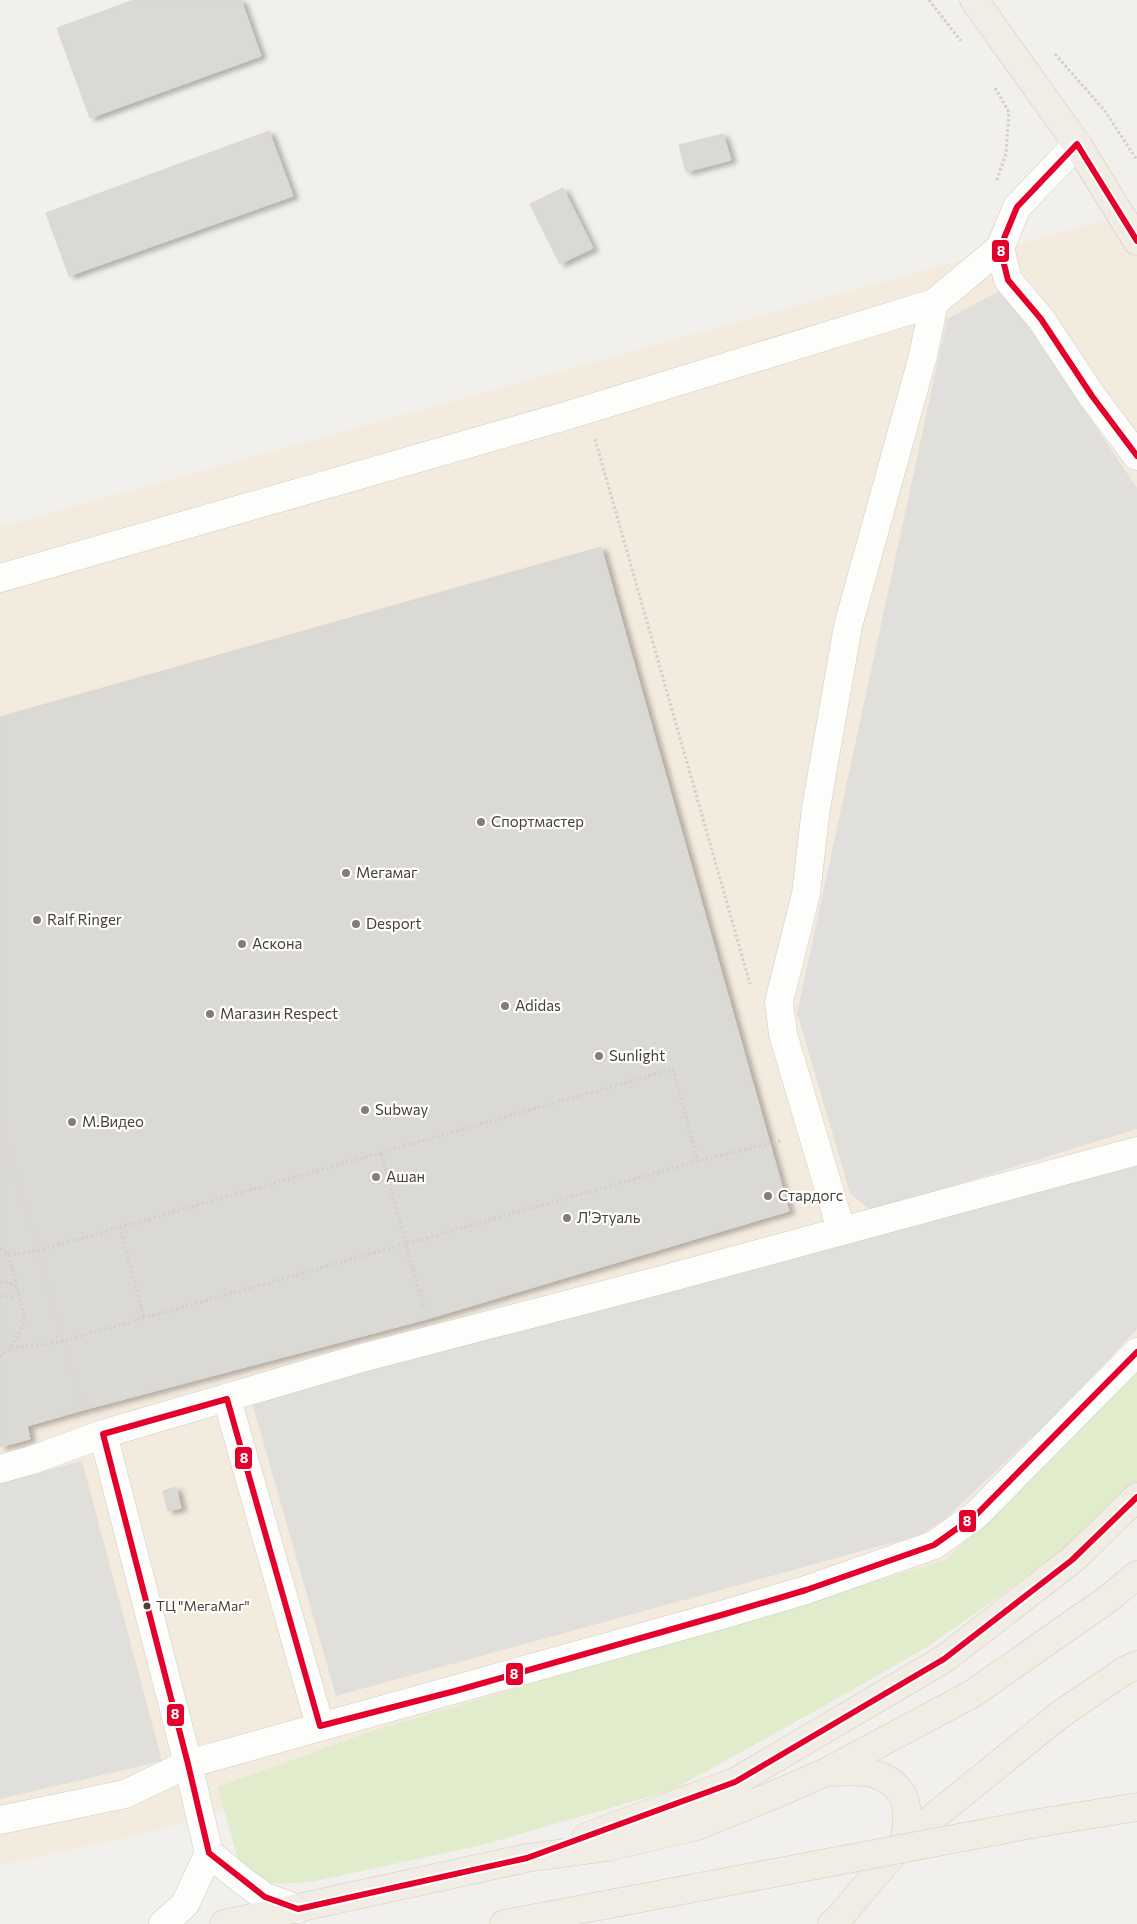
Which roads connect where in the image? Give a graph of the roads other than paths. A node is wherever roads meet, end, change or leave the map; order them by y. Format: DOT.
graph roads {
  1 [pos="974,0"];
  2 [pos="1077,144"];
  3 [pos="1137,241"];
  4 [pos="1000,248"];
  5 [pos="934,303"];
  6 [pos="1137,456"];
  7 [pos="0,578"];
  8 [pos="1137,1151"];
  9 [pos="841,1230"];
  10 [pos="1137,1352"];
  11 [pos="228,1399"];
  12 [pos="104,1434"];
  13 [pos="0,1469"];
  14 [pos="1137,1497"];
  15 [pos="1137,1575"];
  16 [pos="1137,1665"];
  17 [pos="320,1726"];
  18 [pos="188,1764"];
  19 [pos="826,1772"];
  20 [pos="1137,1806"];
  21 [pos="0,1820"];
  22 [pos="904,1841"];
  23 [pos="209,1853"];
  24 [pos="527,1858"];
  25 [pos="298,1909"];
  26 [pos="164,1924"];
  27 [pos="224,1924"];
  28 [pos="504,1924"];
  29 [pos="832,1924"];
  1 -- 2 [label="main road"];
  2 -- 3 [label="main road"];
  2 -- 4 [label="lane"];
  4 -- 5 [label="lane"];
  4 -- 6 [label="lane"];
  5 -- 7 [label="lane"];
  5 -- 9 [label="lane"];
  8 -- 9 [label="lane"];
  9 -- 11 [label="lane"];
  10 -- 17 [label="lane"];
  11 -- 12 [label="lane"];
  11 -- 17 [label="lane"];
  12 -- 13 [label="lane"];
  12 -- 18 [label="lane"];
  14 -- 24 [label="main road"];
  15 -- 19 [label="main road"];
  16 -- 22 [label="main road"];
  17 -- 18 [label="lane"];
  18 -- 21 [label="lane"];
  18 -- 23 [label="lane"];
  19 -- 22 [label="main road"];
  19 -- 24 [label="main road"];
  20 -- 28 [label="main road, bridge"];
  22 -- 29 [label="main road"];
  23 -- 25 [label="lane"];
  23 -- 26 [label="lane"];
  24 -- 25 [label="main road"];
  25 -- 27 [label="main road"];
}
